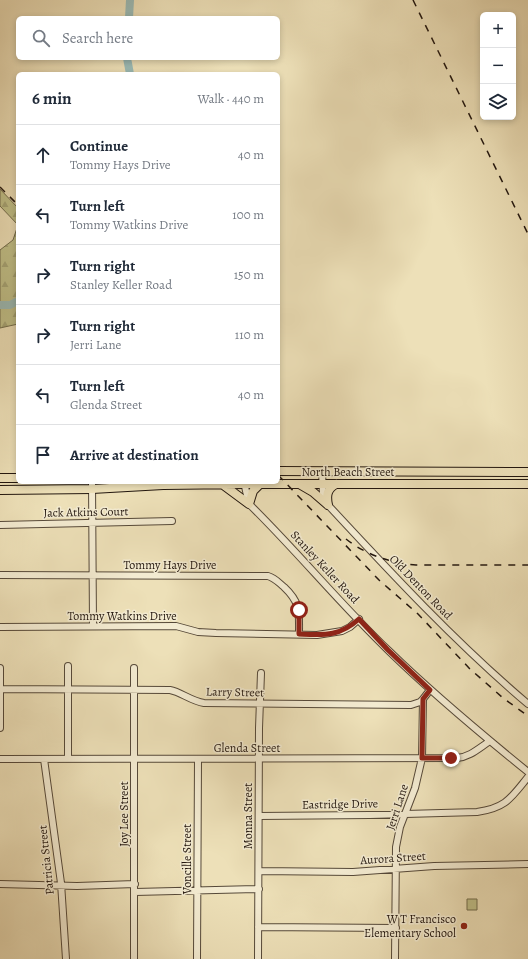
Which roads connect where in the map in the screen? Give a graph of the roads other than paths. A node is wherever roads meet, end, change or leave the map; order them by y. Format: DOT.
graph roads {
  1 [pos="322,471"];
  2 [pos="280,472"];
  3 [pos="444,472"];
  4 [pos="528,472"];
  5 [pos="0,478"];
  6 [pos="16,478"];
  7 [pos="222,484"];
  8 [pos="244,484"];
  9 [pos="260,484"];
  10 [pos="298,484"];
  11 [pos="322,484"];
  12 [pos="336,484"];
  13 [pos="444,484"];
  14 [pos="528,484"];
  15 [pos="92,486"];
  16 [pos="0,490"];
  17 [pos="249,504"];
  18 [pos="328,505"];
  19 [pos="172,521"];
  20 [pos="92,523"];
  21 [pos="0,525"];
  22 [pos="0,575"];
  23 [pos="92,576"];
  24 [pos="359,619"];
  25 [pos="93,625"];
  26 [pos="0,627"];
  27 [pos="299,634"];
  28 [pos="68,666"];
  29 [pos="0,668"];
  30 [pos="134,668"];
  31 [pos="261,673"];
  32 [pos="0,690"];
  33 [pos="68,690"];
  34 [pos="134,690"];
  35 [pos="430,690"];
  36 [pos="423,699"];
  37 [pos="260,704"];
  38 [pos="528,704"];
  39 [pos="0,728"];
  40 [pos="490,741"];
  41 [pos="422,758"];
  42 [pos="0,759"];
  43 [pos="44,759"];
  44 [pos="68,759"];
  45 [pos="135,759"];
  46 [pos="260,759"];
  47 [pos="198,760"];
  48 [pos="528,772"];
  49 [pos="528,777"];
  50 [pos="406,813"];
  51 [pos="259,816"];
  52 [pos="528,864"];
  53 [pos="396,868"];
  54 [pos="259,871"];
  55 [pos="0,884"];
  56 [pos="134,884"];
  57 [pos="61,885"];
  58 [pos="259,889"];
  59 [pos="197,891"];
  60 [pos="134,892"];
  61 [pos="258,926"];
  62 [pos="396,928"];
  63 [pos="66,959"];
  64 [pos="134,959"];
  65 [pos="197,959"];
  66 [pos="258,959"];
  67 [pos="395,959"];
  1 -- 2 [label="main road, North Beach Street"];
  1 -- 3 [label="main road, North Beach Street"];
  1 -- 11 [label="street, Old Denton Road"];
  3 -- 4 [label="main road, North Beach Street"];
  3 -- 13 [label="main road"];
  5 -- 6 [label="main road"];
  7 -- 15 [label="main road, North Beach Street"];
  7 -- 17 [label="main road"];
  8 -- 17 [label="street, Stanley Keller Road"];
  9 -- 10 [label="main road, North Beach Street"];
  9 -- 17 [label="main road"];
  10 -- 11 [label="main road, North Beach Street"];
  10 -- 18 [label="main road"];
  11 -- 12 [label="main road, North Beach Street"];
  11 -- 18 [label="street, Old Denton Road"];
  12 -- 13 [label="main road, North Beach Street"];
  12 -- 18 [label="main road"];
  13 -- 14 [label="main road, North Beach Street"];
  15 -- 16 [label="main road, North Beach Street"];
  15 -- 20 [label="street"];
  17 -- 24 [label="street, Stanley Keller Road"];
  18 -- 38 [label="street, Old Denton Road"];
  19 -- 20 [label="street, Jack Atkins Court"];
  20 -- 21 [label="street, Jack Atkins Court"];
  20 -- 23 [label="street"];
  22 -- 23 [label="street, Tommy Hays Drive"];
  23 -- 25 [label="street"];
  23 -- 27 [label="street, Tommy Hays Drive"];
  24 -- 27 [label="street, Tommy Watkins Drive"];
  24 -- 35 [label="street, Stanley Keller Road"];
  25 -- 26 [label="street, Tommy Watkins Drive"];
  25 -- 27 [label="street, Tommy Watkins Drive"];
  28 -- 33 [label="street"];
  29 -- 32 [label="street"];
  30 -- 34 [label="street, Joy Lee Street"];
  31 -- 37 [label="street, Monna Street"];
  32 -- 33 [label="street, Larry Street"];
  32 -- 39 [label="street"];
  33 -- 34 [label="street, Larry Street"];
  33 -- 44 [label="street"];
  34 -- 37 [label="street, Larry Street"];
  34 -- 45 [label="street, Joy Lee Street"];
  35 -- 36 [label="street"];
  35 -- 40 [label="street, Stanley Keller Road"];
  36 -- 37 [label="street, Larry Street"];
  36 -- 41 [label="street, Jerri Lane"];
  37 -- 46 [label="street, Monna Street"];
  40 -- 41 [label="street, Glenda Street"];
  40 -- 48 [label="street, Stanley Keller Road"];
  41 -- 46 [label="street, Glenda Street"];
  41 -- 50 [label="street, Jerri Lane"];
  42 -- 43 [label="street, Glenda Street"];
  43 -- 44 [label="street, Glenda Street"];
  43 -- 57 [label="street, Patricia Street"];
  44 -- 45 [label="street, Glenda Street"];
  45 -- 47 [label="street, Glenda Street"];
  45 -- 56 [label="street, Joy Lee Street"];
  46 -- 47 [label="street, Glenda Street"];
  46 -- 51 [label="street, Monna Street"];
  47 -- 59 [label="street, Voncille Street"];
  49 -- 50 [label="street, Eastridge Drive"];
  50 -- 51 [label="street, Eastridge Drive"];
  50 -- 53 [label="street, Jerri Lane"];
  51 -- 54 [label="street, Monna Street"];
  52 -- 53 [label="street, Aurora Street"];
  53 -- 54 [label="street, Aurora Street"];
  53 -- 62 [label="street, Jerri Lane"];
  54 -- 58 [label="street, Monna Street"];
  55 -- 57 [label="street"];
  56 -- 57 [label="street"];
  56 -- 60 [label="street, Joy Lee Street"];
  57 -- 63 [label="street, Patricia Street"];
  58 -- 59 [label="street"];
  58 -- 61 [label="street, Monna Street"];
  59 -- 60 [label="street"];
  59 -- 65 [label="street, Voncille Street"];
  60 -- 64 [label="street, Joy Lee Street"];
  61 -- 62 [label="street"];
  61 -- 66 [label="street, Monna Street"];
  62 -- 67 [label="street, Jerri Lane"];
}
